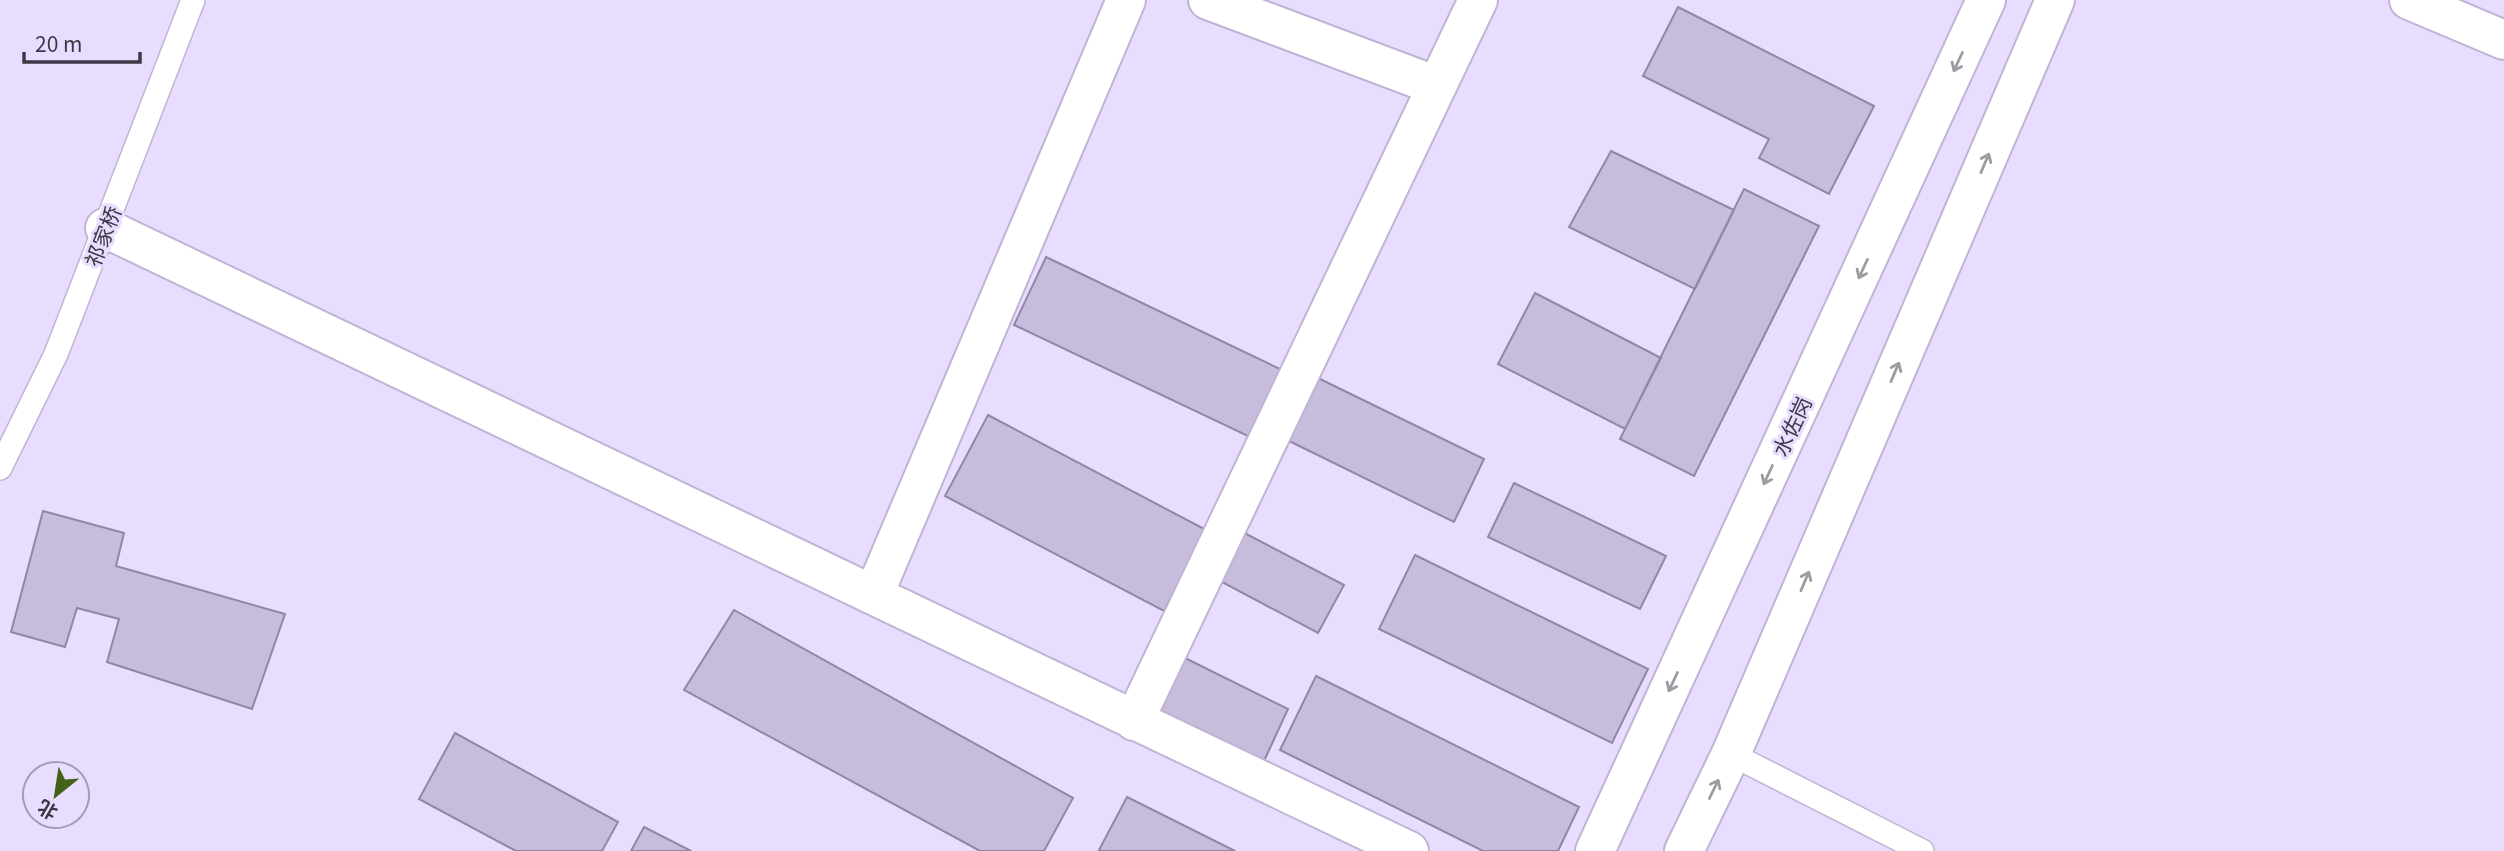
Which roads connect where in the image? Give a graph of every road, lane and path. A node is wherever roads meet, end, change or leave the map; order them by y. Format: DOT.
graph roads {
  1 [pos="193,0"];
  2 [pos="1126,0"];
  3 [pos="1208,0"];
  4 [pos="1478,0"];
  5 [pos="1986,0"];
  6 [pos="2055,0"];
  7 [pos="2409,0"];
  8 [pos="2504,40"];
  9 [pos="1437,86"];
  10 [pos="105,229"];
  11 [pos="0,468"];
  12 [pos="874,594"];
  13 [pos="1134,721"];
  14 [pos="1731,754"];
  15 [pos="1409,851"];
  16 [pos="1595,851"];
  17 [pos="1684,851"];
  18 [pos="1922,851"];
  1 -- 10 [label="lane, 祁家桥"];
  2 -- 12 [label="street"];
  3 -- 9 [label="street"];
  4 -- 9 [label="street"];
  5 -- 16 [label="street, 水佐岗, one-way"];
  14 -- 6 [label="street, one-way"];
  7 -- 8 [label="street"];
  9 -- 13 [label="street"];
  10 -- 11 [label="lane, 祁家桥"];
  10 -- 12 [label="street"];
  12 -- 13 [label="street"];
  13 -- 15 [label="street"];
  17 -- 14 [label="street, one-way"];
  14 -- 18 [label="lane"];
}
